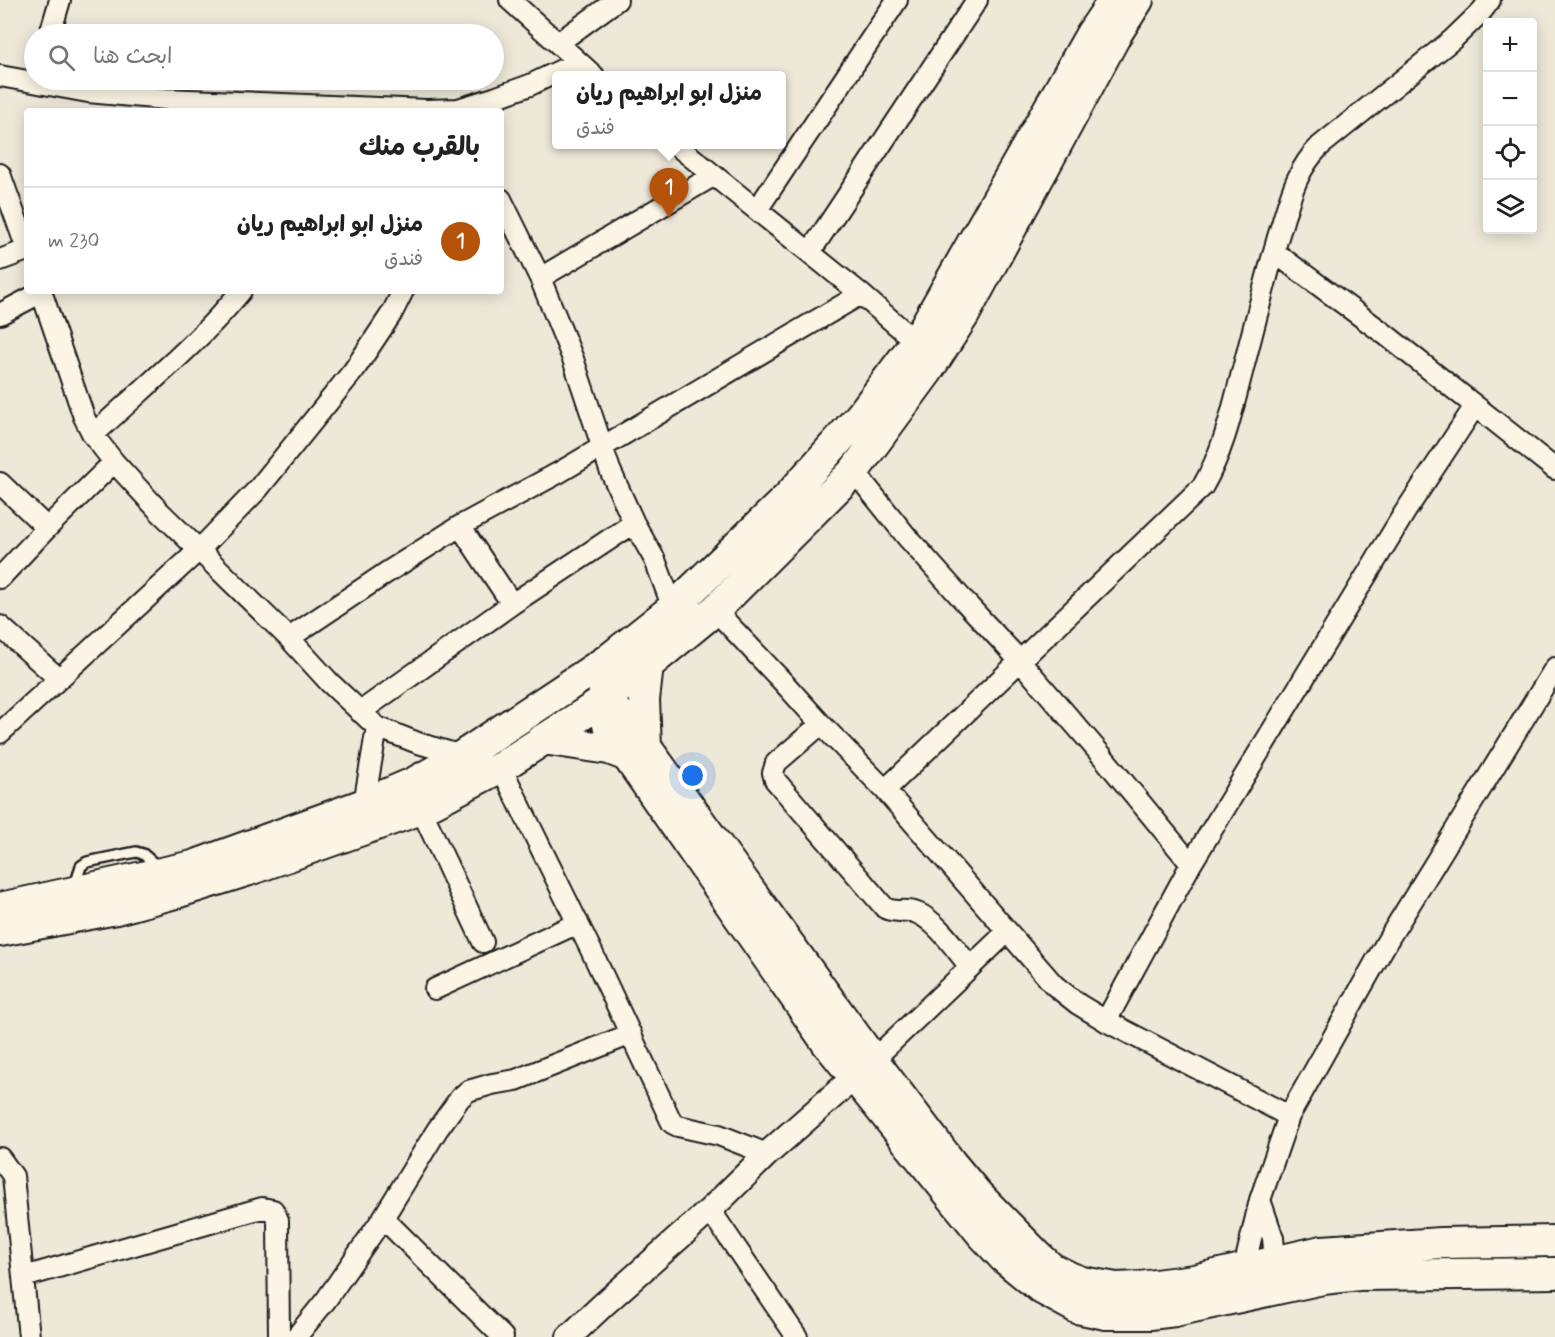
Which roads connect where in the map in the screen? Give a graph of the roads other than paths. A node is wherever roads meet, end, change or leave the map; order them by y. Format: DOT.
graph roads {
  1 [pos="60,0"];
  2 [pos="617,0"];
  3 [pos="897,0"];
  4 [pos="977,0"];
  5 [pos="1114,0"];
  6 [pos="1138,0"];
  7 [pos="1490,0"];
  8 [pos="516,2"];
  9 [pos="53,24"];
  10 [pos="558,43"];
  11 [pos="578,62"];
  12 [pos="560,71"];
  13 [pos="589,71"];
  14 [pos="552,75"];
  15 [pos="0,76"];
  16 [pos="24,79"];
  17 [pos="79,90"];
  18 [pos="181,106"];
  19 [pos="338,108"];
  20 [pos="464,108"];
  21 [pos="681,149"];
  22 [pos="0,174"];
  23 [pos="713,176"];
  24 [pos="504,205"];
  25 [pos="757,210"];
  26 [pos="24,238"];
  27 [pos="24,244"];
  28 [pos="810,252"];
  29 [pos="1274,252"];
  30 [pos="0,260"];
  31 [pos="540,278"];
  32 [pos="37,294"];
  33 [pos="43,294"];
  34 [pos="238,294"];
  35 [pos="402,294"];
  36 [pos="861,294"];
  37 [pos="0,314"];
  38 [pos="916,342"];
  39 [pos="1475,406"];
  40 [pos="93,435"];
  41 [pos="601,447"];
  42 [pos="114,462"];
  43 [pos="1555,469"];
  44 [pos="854,471"];
  45 [pos="0,483"];
  46 [pos="634,523"];
  47 [pos="460,525"];
  48 [pos="46,528"];
  49 [pos="200,550"];
  50 [pos="0,578"];
  51 [pos="512,604"];
  52 [pos="673,608"];
  53 [pos="714,610"];
  54 [pos="0,626"];
  55 [pos="289,638"];
  56 [pos="610,658"];
  57 [pos="1021,662"];
  58 [pos="648,665"];
  59 [pos="1555,668"];
  60 [pos="58,678"];
  61 [pos="560,692"];
  62 [pos="602,702"];
  63 [pos="360,712"];
  64 [pos="821,724"];
  65 [pos="377,728"];
  66 [pos="0,733"];
  67 [pos="543,739"];
  68 [pos="637,752"];
  69 [pos="462,756"];
  70 [pos="501,767"];
  71 [pos="885,790"];
  72 [pos="364,804"];
  73 [pos="421,809"];
  74 [pos="1191,864"];
  75 [pos="0,908"];
  76 [pos="578,923"];
  77 [pos="0,931"];
  78 [pos="1007,932"];
  79 [pos="483,942"];
  80 [pos="970,967"];
  81 [pos="435,989"];
  82 [pos="1106,1021"];
  83 [pos="631,1034"];
  84 [pos="863,1069"];
  85 [pos="1289,1116"];
  86 [pos="767,1154"];
  87 [pos="0,1158"];
  88 [pos="1260,1200"];
  89 [pos="710,1210"];
  90 [pos="383,1218"];
  91 [pos="1555,1241"];
  92 [pos="1555,1273"];
  93 [pos="1276,1275"];
  94 [pos="24,1276"];
  95 [pos="1246,1282"];
  96 [pos="29,1337"];
  97 [pos="279,1337"];
  98 [pos="296,1337"];
  99 [pos="503,1337"];
  100 [pos="569,1337"];
  101 [pos="797,1337"];
  1 -- 9 [label="street"];
  2 -- 10 [label="street"];
  3 -- 25 [label="street"];
  4 -- 28 [label="street"];
  5 -- 38 [label="main road"];
  6 -- 44 [label="main road"];
  7 -- 29 [label="street"];
  8 -- 10 [label="street"];
  10 -- 11 [label="street"];
  11 -- 12 [label="street"];
  11 -- 13 [label="street"];
  14 -- 20 [label="street"];
  15 -- 16 [label="street"];
  17 -- 18 [label="street"];
  18 -- 19 [label="street"];
  21 -- 23 [label="street"];
  22 -- 26 [label="street"];
  23 -- 25 [label="street"];
  23 -- 31 [label="street"];
  24 -- 31 [label="street"];
  25 -- 28 [label="street"];
  27 -- 30 [label="street"];
  28 -- 36 [label="street"];
  29 -- 39 [label="street"];
  29 -- 57 [label="street"];
  31 -- 41 [label="street"];
  32 -- 37 [label="street"];
  33 -- 40 [label="street"];
  34 -- 40 [label="street"];
  35 -- 49 [label="street"];
  36 -- 38 [label="street"];
  36 -- 41 [label="street"];
  38 -- 52 [label="main road"];
  39 -- 43 [label="street"];
  39 -- 74 [label="street"];
  40 -- 42 [label="street"];
  41 -- 46 [label="street"];
  41 -- 47 [label="street"];
  42 -- 48 [label="street"];
  42 -- 49 [label="street"];
  44 -- 53 [label="main road"];
  44 -- 57 [label="street"];
  45 -- 48 [label="street"];
  46 -- 51 [label="street"];
  46 -- 52 [label="street"];
  47 -- 51 [label="street"];
  47 -- 55 [label="street"];
  48 -- 50 [label="street"];
  49 -- 55 [label="street"];
  49 -- 60 [label="street"];
  51 -- 63 [label="street"];
  52 -- 56 [label="main road"];
  53 -- 58 [label="main road"];
  53 -- 64 [label="street"];
  54 -- 60 [label="street"];
  55 -- 63 [label="street"];
  56 -- 61 [label="main road"];
  56 -- 62 [label="main road"];
  57 -- 71 [label="street"];
  57 -- 74 [label="street"];
  58 -- 62 [label="main road"];
  58 -- 68 [label="main road"];
  59 -- 85 [label="street"];
  60 -- 66 [label="street"];
  61 -- 62 [label="main road"];
  61 -- 69 [label="main road"];
  62 -- 67 [label="main road"];
  62 -- 68 [label="main road"];
  63 -- 65 [label="street"];
  64 -- 71 [label="street"];
  64 -- 80 [label="street"];
  65 -- 69 [label="street"];
  65 -- 72 [label="street"];
  67 -- 68 [label="main road"];
  67 -- 70 [label="main road"];
  68 -- 84 [label="main road"];
  69 -- 72 [label="main road"];
  70 -- 73 [label="main road"];
  70 -- 76 [label="street"];
  71 -- 78 [label="street"];
  72 -- 75 [label="main road"];
  73 -- 77 [label="main road"];
  73 -- 79 [label="street"];
  74 -- 82 [label="street"];
  76 -- 81 [label="street"];
  76 -- 83 [label="street"];
  78 -- 80 [label="street"];
  78 -- 82 [label="street"];
  80 -- 84 [label="street"];
  82 -- 85 [label="street"];
  83 -- 86 [label="street"];
  83 -- 90 [label="street"];
  84 -- 86 [label="street"];
  84 -- 95 [label="main road"];
  85 -- 88 [label="street"];
  86 -- 89 [label="street"];
  87 -- 94 [label="street"];
  88 -- 93 [label="street"];
  88 -- 95 [label="street"];
  89 -- 100 [label="street"];
  89 -- 101 [label="street"];
  90 -- 98 [label="street"];
  90 -- 99 [label="street"];
  91 -- 93 [label="main road"];
  92 -- 93 [label="main road"];
  93 -- 95 [label="main road"];
  94 -- 96 [label="street"];
  94 -- 97 [label="street"];
}
